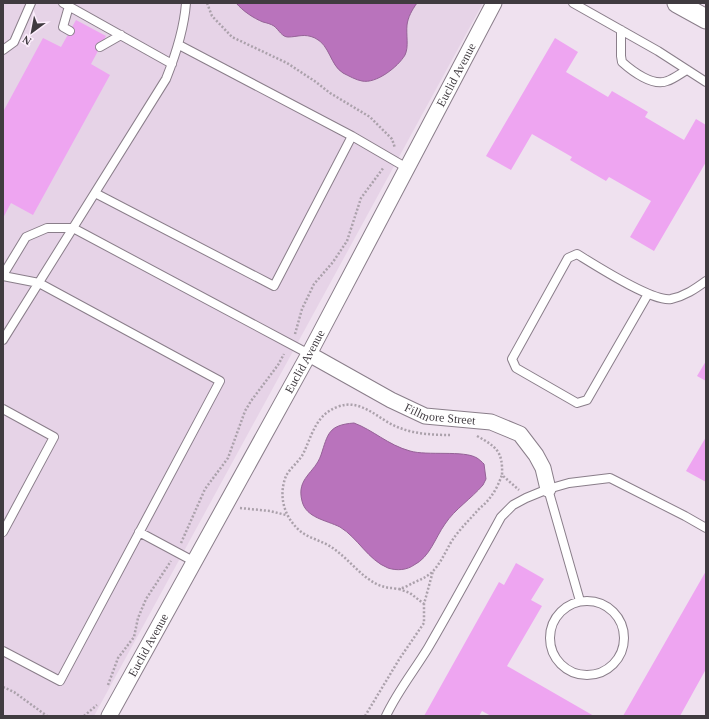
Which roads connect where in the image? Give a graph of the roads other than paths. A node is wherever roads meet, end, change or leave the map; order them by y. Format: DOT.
graph roads {
  1 [pos="31,3"];
  2 [pos="186,3"];
  3 [pos="494,3"];
  4 [pos="574,3"];
  5 [pos="677,3"];
  6 [pos="66,4"];
  7 [pos="706,19"];
  8 [pos="621,30"];
  9 [pos="70,32"];
  10 [pos="121,35"];
  11 [pos="179,45"];
  12 [pos="100,47"];
  13 [pos="3,50"];
  14 [pos="172,64"];
  15 [pos="686,70"];
  16 [pos="706,82"];
  17 [pos="352,136"];
  18 [pos="407,168"];
  19 [pos="95,193"];
  20 [pos="73,228"];
  21 [pos="3,275"];
  22 [pos="706,281"];
  23 [pos="38,283"];
  24 [pos="648,294"];
  25 [pos="3,340"];
  26 [pos="309,354"];
  27 [pos="3,409"];
  28 [pos="548,489"];
  29 [pos="706,528"];
  30 [pos="3,532"];
  31 [pos="140,532"];
  32 [pos="195,562"];
  33 [pos="580,601"];
  34 [pos="3,651"];
  35 [pos="109,716"];
  36 [pos="386,716"];
  1 -- 13 [label="lane"];
  2 -- 11 [label="lane"];
  3 -- 18 [label="street, Euclid Avenue"];
  4 -- 8 [label="lane"];
  5 -- 7 [label="street"];
  6 -- 9 [label="lane"];
  6 -- 10 [label="lane"];
  8 -- 15 [label="lane"];
  8 -- 15 [label="lane"];
  10 -- 12 [label="lane"];
  10 -- 14 [label="lane"];
  11 -- 14 [label="lane"];
  11 -- 17 [label="lane"];
  14 -- 19 [label="lane"];
  15 -- 16 [label="lane"];
  17 -- 18 [label="lane"];
  17 -- 19 [label="lane"];
  18 -- 26 [label="street, Euclid Avenue"];
  19 -- 20 [label="lane"];
  20 -- 21 [label="lane"];
  20 -- 23 [label="lane"];
  20 -- 26 [label="lane"];
  21 -- 23 [label="lane"];
  22 -- 24 [label="lane"];
  23 -- 25 [label="lane"];
  23 -- 31 [label="lane"];
  24 -- 24 [label="lane"];
  26 -- 28 [label="street, Fillmore Street"];
  26 -- 32 [label="street, Euclid Avenue"];
  27 -- 30 [label="lane"];
  28 -- 29 [label="lane"];
  28 -- 33 [label="lane"];
  28 -- 36 [label="lane"];
  31 -- 32 [label="lane"];
  31 -- 34 [label="lane"];
  32 -- 35 [label="street, Euclid Avenue"];
  33 -- 33 [label="lane"];
}
